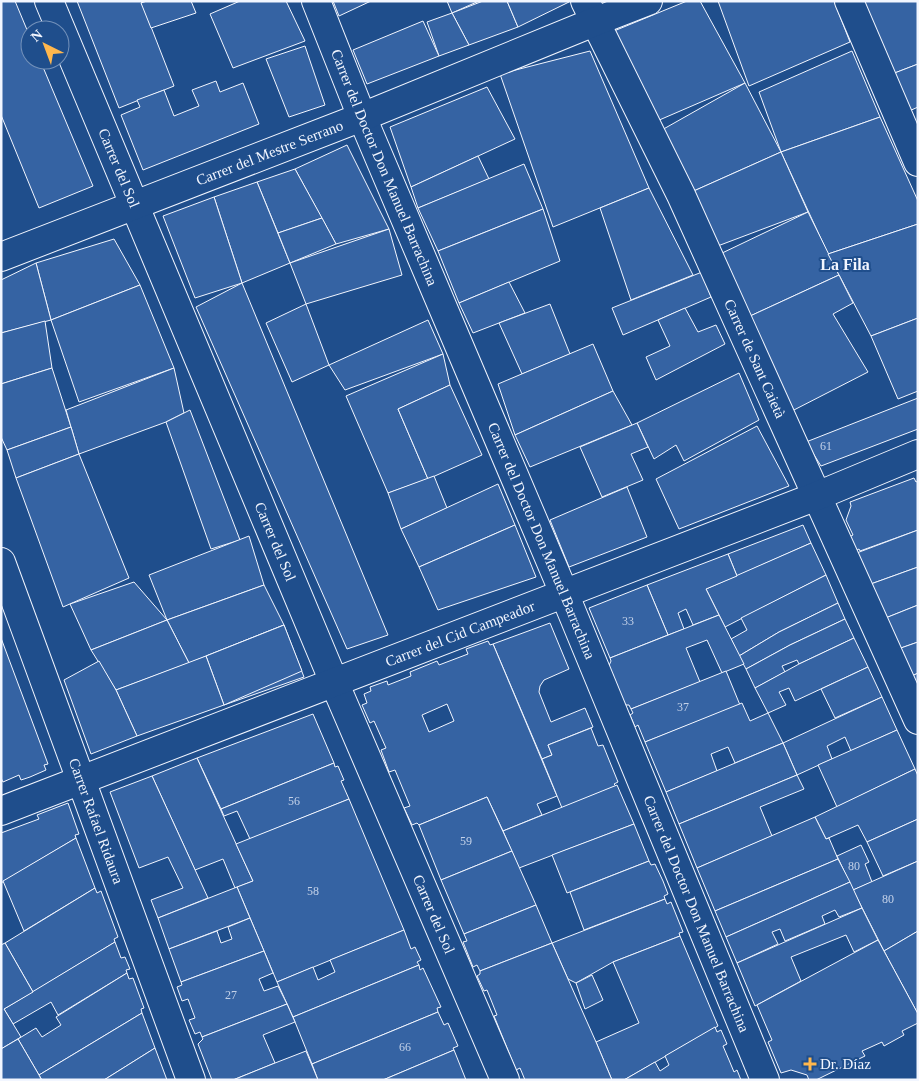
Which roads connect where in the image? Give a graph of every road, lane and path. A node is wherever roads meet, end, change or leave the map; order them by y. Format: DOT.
graph roads {
  1 [pos="49,1"];
  2 [pos="316,1"];
  3 [pos="648,1"];
  4 [pos="849,1"];
  5 [pos="590,11"];
  6 [pos="362,117"];
  7 [pos="918,162"];
  8 [pos="134,206"];
  9 [pos="1,257"];
  10 [pos="918,454"];
  11 [pos="817,496"];
  12 [pos="1,562"];
  13 [pos="564,593"];
  14 [pos="334,682"];
  15 [pos="918,720"];
  16 [pos="82,781"];
  17 [pos="1,811"];
  18 [pos="191,1080"];
  19 [pos="505,1080"];
  20 [pos="765,1080"];
  1 -- 8 [label="street, Carrer del Sol"];
  2 -- 6 [label="street, Carrer del Doctor Don Manuel Barrachina"];
  3 -- 5 [label="street, Carrer del Mestre Serrano"];
  4 -- 7 [label="street"];
  5 -- 6 [label="street, Carrer del Mestre Serrano"];
  5 -- 11 [label="street, Carrer de Sant Caietà"];
  6 -- 8 [label="street, Carrer del Mestre Serrano"];
  6 -- 13 [label="street, Carrer del Doctor Don Manuel Barrachina"];
  8 -- 9 [label="street, Carrer del Mestre Serrano"];
  8 -- 14 [label="street, Carrer del Sol"];
  10 -- 11 [label="street, Carrer del Cid Campeador"];
  11 -- 13 [label="street, Carrer del Cid Campeador"];
  11 -- 15 [label="street, Carrer de Sant Caietà"];
  12 -- 16 [label="street, Carrer Rafael Ridaura"];
  13 -- 14 [label="street, Carrer del Cid Campeador"];
  13 -- 20 [label="street, Carrer del Doctor Don Manuel Barrachina"];
  14 -- 16 [label="street, Carrer del Cid Campeador"];
  14 -- 19 [label="street, Carrer del Sol"];
  16 -- 17 [label="street, Carrer del Cid Campeador"];
  16 -- 18 [label="street, Carrer Rafael Ridaura"];
}
